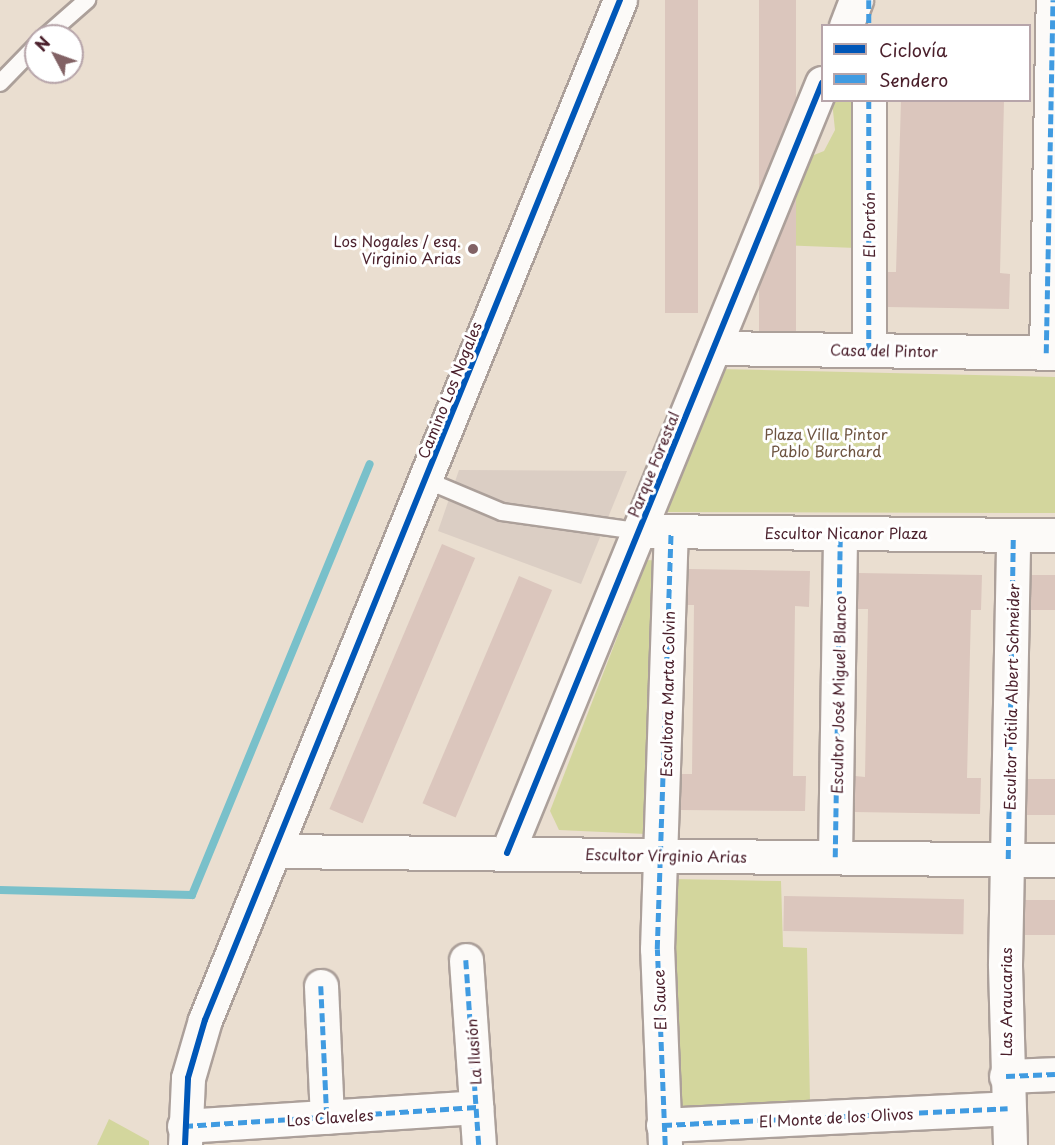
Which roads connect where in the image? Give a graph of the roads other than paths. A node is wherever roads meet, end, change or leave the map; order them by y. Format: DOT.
graph roads {
  1 [pos="87,0"];
  2 [pos="620,0"];
  3 [pos="856,0"];
  4 [pos="869,0"];
  5 [pos="1053,0"];
  6 [pos="60,24"];
  7 [pos="847,24"];
  8 [pos="869,24"];
  9 [pos="24,58"];
  10 [pos="0,82"];
  11 [pos="821,85"];
  12 [pos="869,102"];
  13 [pos="714,348"];
  14 [pos="869,350"];
  15 [pos="1051,353"];
  16 [pos="426,480"];
  17 [pos="638,531"];
  18 [pos="671,532"];
  19 [pos="840,533"];
  20 [pos="1013,535"];
  21 [pos="1055,535"];
  22 [pos="277,851"];
  23 [pos="507,854"];
  24 [pos="663,855"];
  25 [pos="835,857"];
  26 [pos="1008,859"];
  27 [pos="1055,860"];
  28 [pos="466,960"];
  29 [pos="321,986"];
  30 [pos="1055,1074"];
  31 [pos="1006,1076"];
  32 [pos="476,1107"];
  33 [pos="1008,1108"];
  34 [pos="327,1117"];
  35 [pos="664,1135"];
  36 [pos="184,1136"];
  37 [pos="479,1145"];
  38 [pos="1010,1145"];
  1 -- 6 [label="lane"];
  2 -- 16 [label="street, Camino Los Nogales"];
  3 -- 7 [label="street"];
  4 -- 8 [label="street"];
  5 -- 15 [label="street"];
  9 -- 10 [label="lane"];
  11 -- 13 [label="street, Parque Forestal"];
  12 -- 14 [label="street, El Portón"];
  13 -- 14 [label="street, Casa del Pintor"];
  13 -- 17 [label="street, Parque Forestal"];
  14 -- 15 [label="street, Casa del Pintor"];
  16 -- 17 [label="lane"];
  16 -- 22 [label="street, Camino Los Nogales"];
  17 -- 18 [label="street, Escultor Nicanor Plaza"];
  17 -- 23 [label="street, Parque Forestal"];
  18 -- 19 [label="street, Escultor Nicanor Plaza"];
  18 -- 24 [label="street, Escultora Marta Colvin"];
  19 -- 20 [label="street, Escultor Nicanor Plaza"];
  19 -- 25 [label="street, Escultor José Miguel Blanco"];
  20 -- 21 [label="street, Escultor Nicanor Plaza"];
  20 -- 26 [label="street, Escultor Tótila Albert Schneider"];
  22 -- 23 [label="street, Escultor Virginio Arias"];
  22 -- 36 [label="street, Camino Los Nogales"];
  23 -- 24 [label="street, Escultor Virginio Arias"];
  24 -- 25 [label="street, Escultor Virginio Arias"];
  24 -- 35 [label="street, El Sauce"];
  25 -- 26 [label="street, Escultor Virginio Arias"];
  26 -- 27 [label="street, Escultor Virginio Arias"];
  26 -- 31 [label="street, Las Araucarias"];
  28 -- 32 [label="street, La Ilusión"];
  29 -- 34 [label="street"];
  30 -- 31 [label="street"];
  31 -- 33 [label="street, Las Araucarias"];
  32 -- 34 [label="street, Los Claveles"];
  32 -- 37 [label="street, La Ilusión"];
  33 -- 35 [label="street, El Monte de los Olivos"];
  33 -- 38 [label="street, Las Araucarias"];
  34 -- 36 [label="street, Los Claveles"];
}
